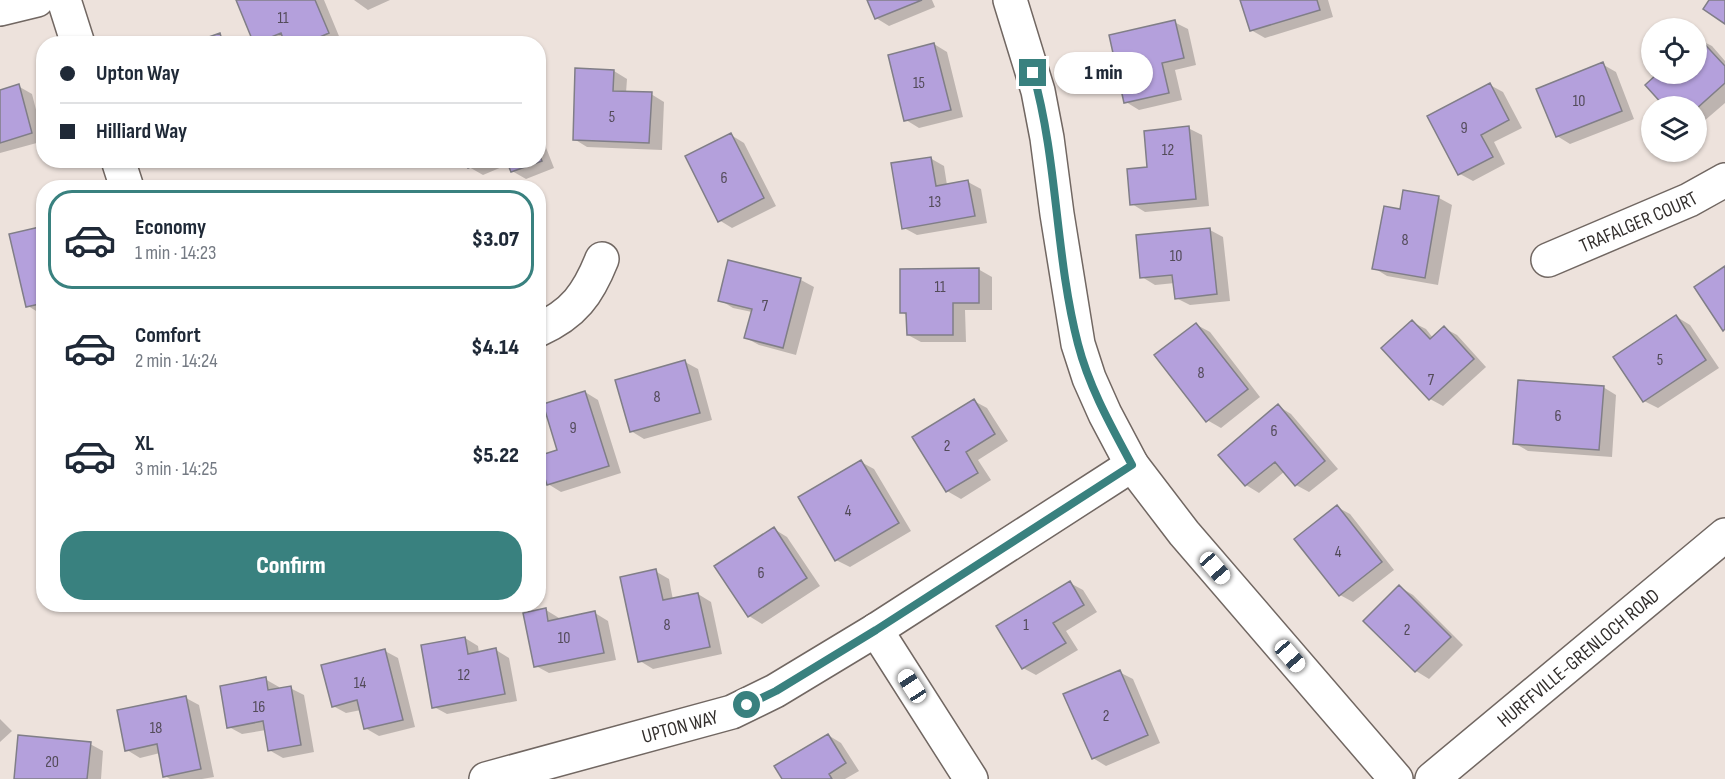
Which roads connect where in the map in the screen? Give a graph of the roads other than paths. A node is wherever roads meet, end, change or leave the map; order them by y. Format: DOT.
graph roads {
  1 [pos="37,0"];
  2 [pos="64,0"];
  3 [pos="1016,2"];
  4 [pos="0,9"];
  5 [pos="75,36"];
  6 [pos="1725,180"];
  7 [pos="602,259"];
  8 [pos="1548,260"];
  9 [pos="546,326"];
  10 [pos="1132,465"];
  11 [pos="1725,535"];
  12 [pos="876,630"];
  13 [pos="486,779"];
  14 [pos="971,779"];
  15 [pos="1396,779"];
  16 [pos="1432,779"];
  1 -- 4 [label="street"];
  2 -- 5 [label="street"];
  3 -- 10 [label="street"];
  6 -- 8 [label="street, TRAFALGER COURT"];
  7 -- 9 [label="street"];
  10 -- 12 [label="street, UPTON WAY"];
  10 -- 15 [label="street"];
  11 -- 16 [label="street, HURFFVILLE-GRENLOCH ROAD"];
  12 -- 13 [label="street, UPTON WAY"];
  12 -- 14 [label="street"];
}
